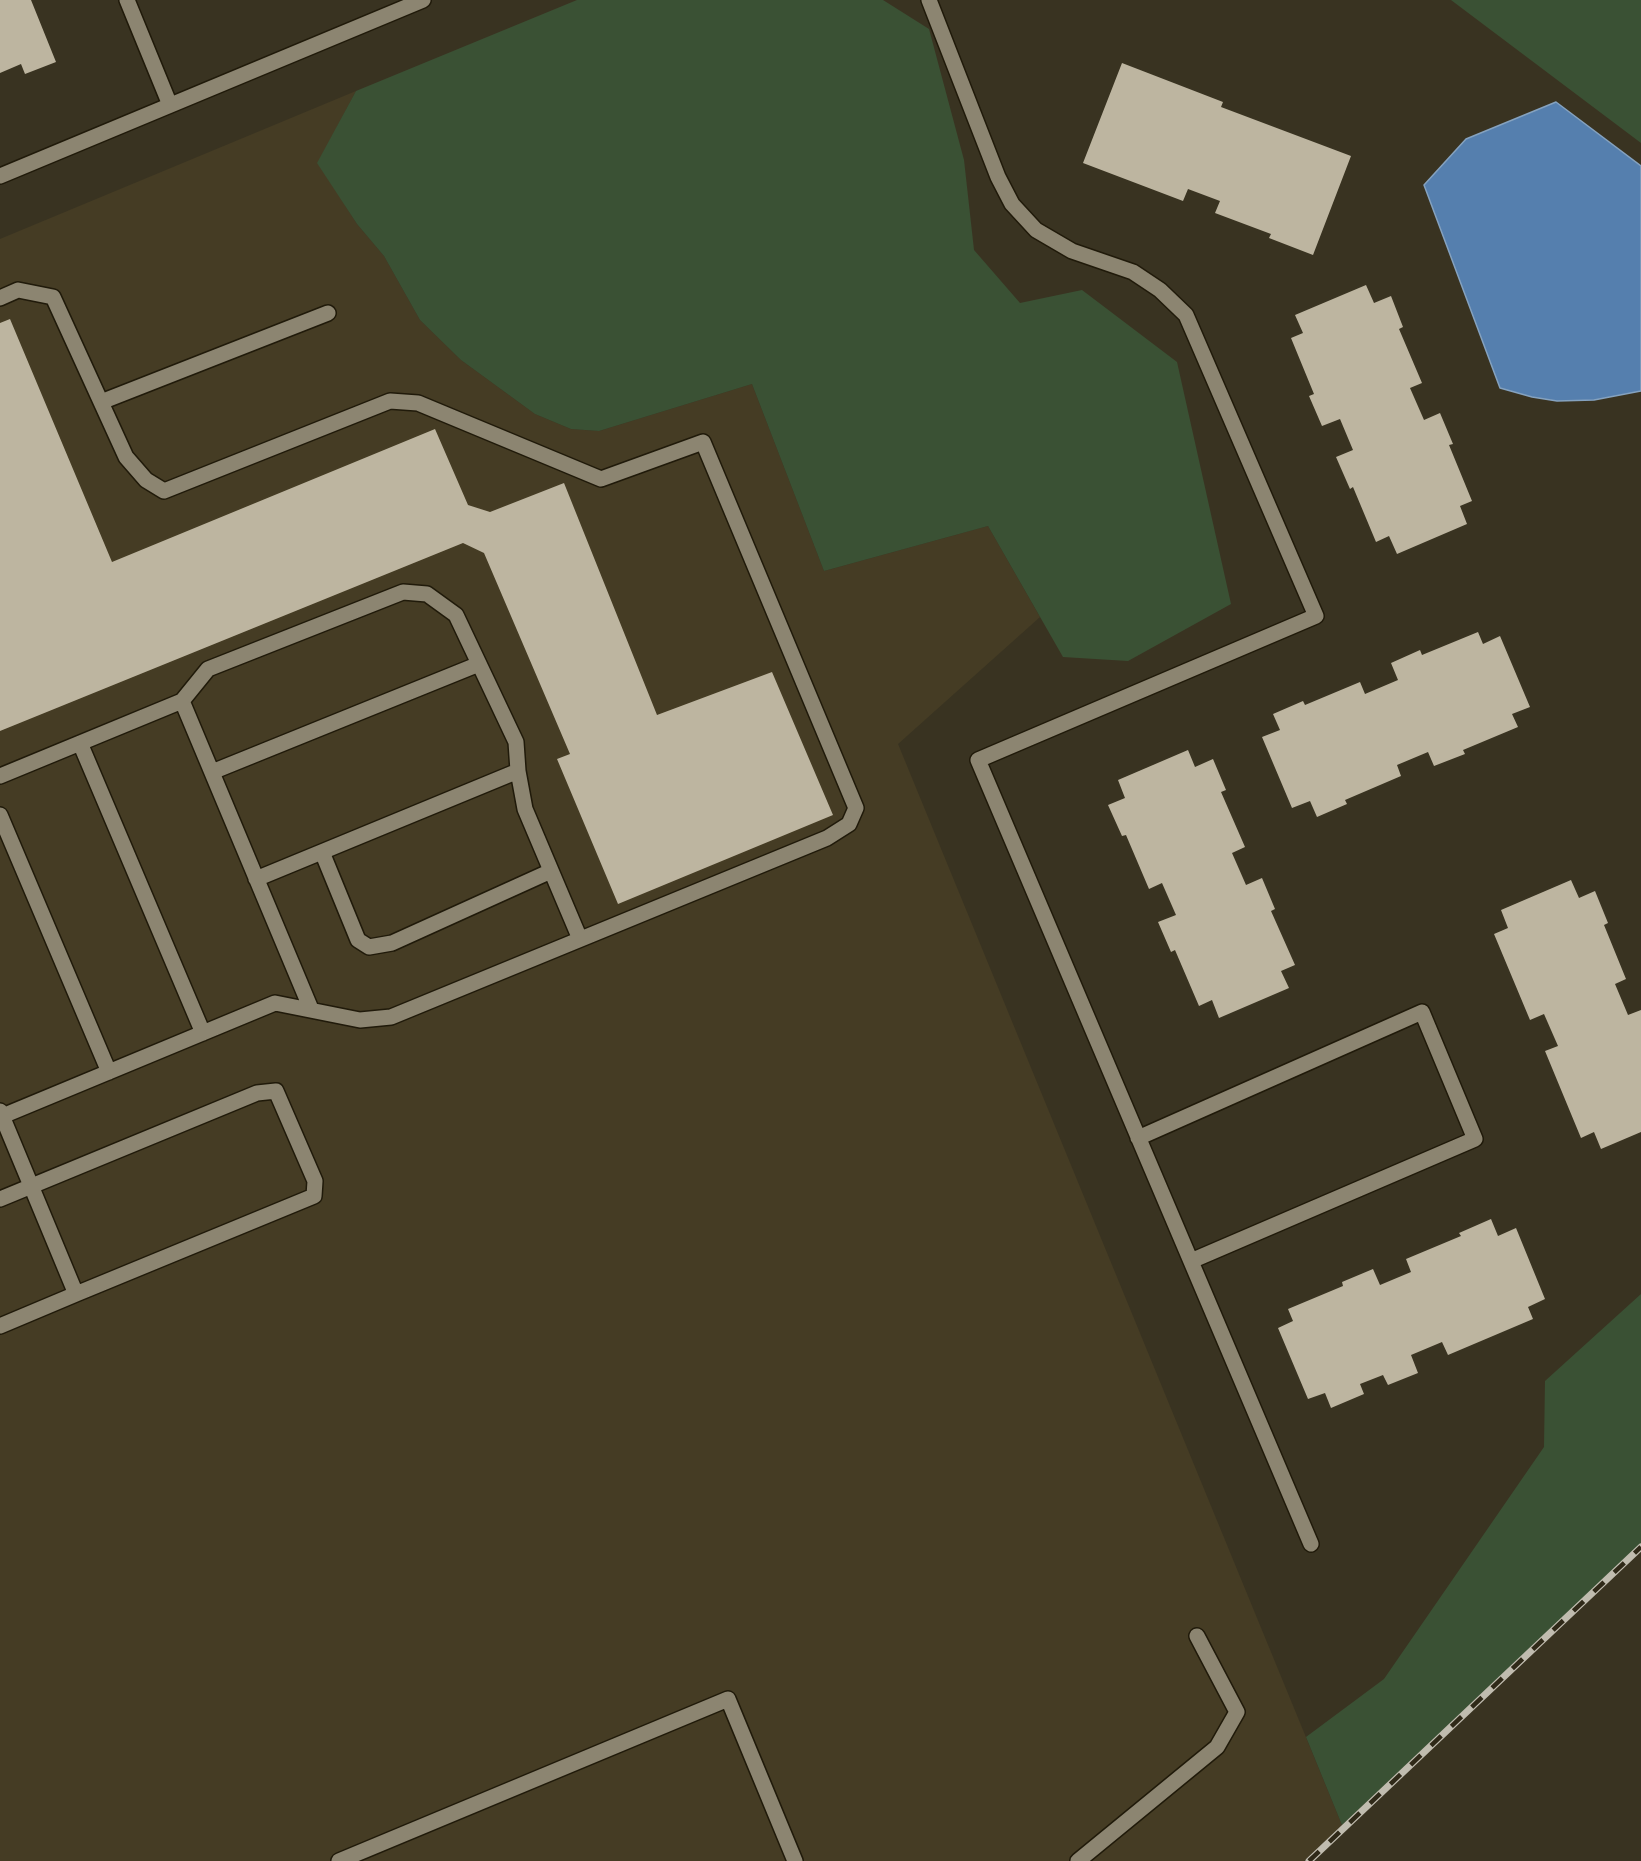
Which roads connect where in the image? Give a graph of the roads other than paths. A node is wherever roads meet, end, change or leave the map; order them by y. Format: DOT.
graph roads {
  1 [pos="127,0"];
  2 [pos="423,0"];
  3 [pos="929,0"];
  4 [pos="170,105"];
  5 [pos="0,176"];
  6 [pos="0,298"];
  7 [pos="328,313"];
  8 [pos="101,402"];
  9 [pos="479,664"];
  10 [pos="182,701"];
  11 [pos="80,743"];
  12 [pos="518,771"];
  13 [pos="212,772"];
  14 [pos="0,776"];
  15 [pos="0,815"];
  16 [pos="322,852"];
  17 [pos="551,871"];
  18 [pos="256,879"];
  19 [pos="580,939"];
  20 [pos="311,1009"];
  21 [pos="203,1034"];
  22 [pos="109,1072"];
  23 [pos="1,1115"];
  24 [pos="1138,1138"];
  25 [pos="31,1186"];
  26 [pos="0,1199"];
  27 [pos="1191,1261"];
  28 [pos="76,1294"];
  29 [pos="0,1326"];
  30 [pos="1311,1544"];
  31 [pos="1197,1636"];
  32 [pos="339,1861"];
  33 [pos="795,1861"];
  34 [pos="1078,1861"];
  1 -- 4 [label="lane"];
  2 -- 4 [label="lane"];
  3 -- 24 [label="lane"];
  4 -- 5 [label="lane"];
  6 -- 8 [label="lane"];
  7 -- 8 [label="lane"];
  8 -- 19 [label="lane"];
  9 -- 10 [label="lane"];
  9 -- 12 [label="lane"];
  9 -- 13 [label="lane"];
  10 -- 11 [label="lane"];
  10 -- 13 [label="lane"];
  11 -- 14 [label="lane"];
  11 -- 21 [label="lane"];
  12 -- 16 [label="lane"];
  12 -- 17 [label="lane"];
  13 -- 18 [label="lane"];
  15 -- 22 [label="lane"];
  16 -- 17 [label="lane"];
  16 -- 18 [label="lane"];
  17 -- 19 [label="lane"];
  18 -- 20 [label="lane"];
  19 -- 20 [label="lane"];
  20 -- 21 [label="lane"];
  21 -- 22 [label="lane"];
  22 -- 23 [label="lane"];
  23 -- 25 [label="lane"];
  24 -- 27 [label="lane"];
  24 -- 27 [label="lane"];
  25 -- 26 [label="lane"];
  25 -- 28 [label="lane"];
  25 -- 28 [label="lane"];
  27 -- 30 [label="lane"];
  28 -- 29 [label="lane"];
  31 -- 34 [label="lane"];
  32 -- 33 [label="lane"];
}
